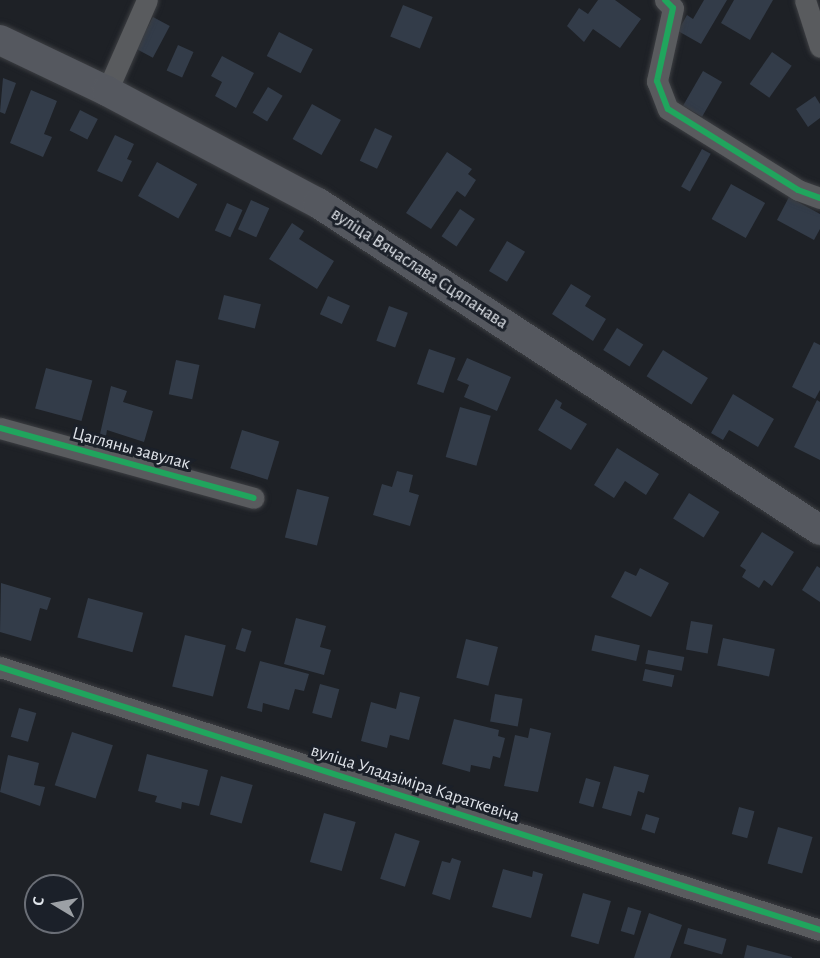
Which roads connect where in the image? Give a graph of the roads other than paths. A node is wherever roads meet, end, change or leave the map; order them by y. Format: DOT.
graph roads {
  1 [pos="147,0"];
  2 [pos="665,0"];
  3 [pos="805,0"];
  4 [pos="0,40"];
  5 [pos="820,47"];
  6 [pos="107,91"];
  7 [pos="820,198"];
  8 [pos="0,428"];
  9 [pos="254,498"];
  10 [pos="820,530"];
  11 [pos="0,667"];
  12 [pos="820,930"];
  1 -- 6 [label="street"];
  2 -- 7 [label="street"];
  3 -- 5 [label="street"];
  4 -- 6 [label="main road, вуліца Вячаслава Сцяпанава"];
  6 -- 10 [label="main road, вуліца Вячаслава Сцяпанава"];
  8 -- 9 [label="street, Цагляны завулак"];
  11 -- 12 [label="street, вуліца Уладзіміра Караткевіча"];
}
